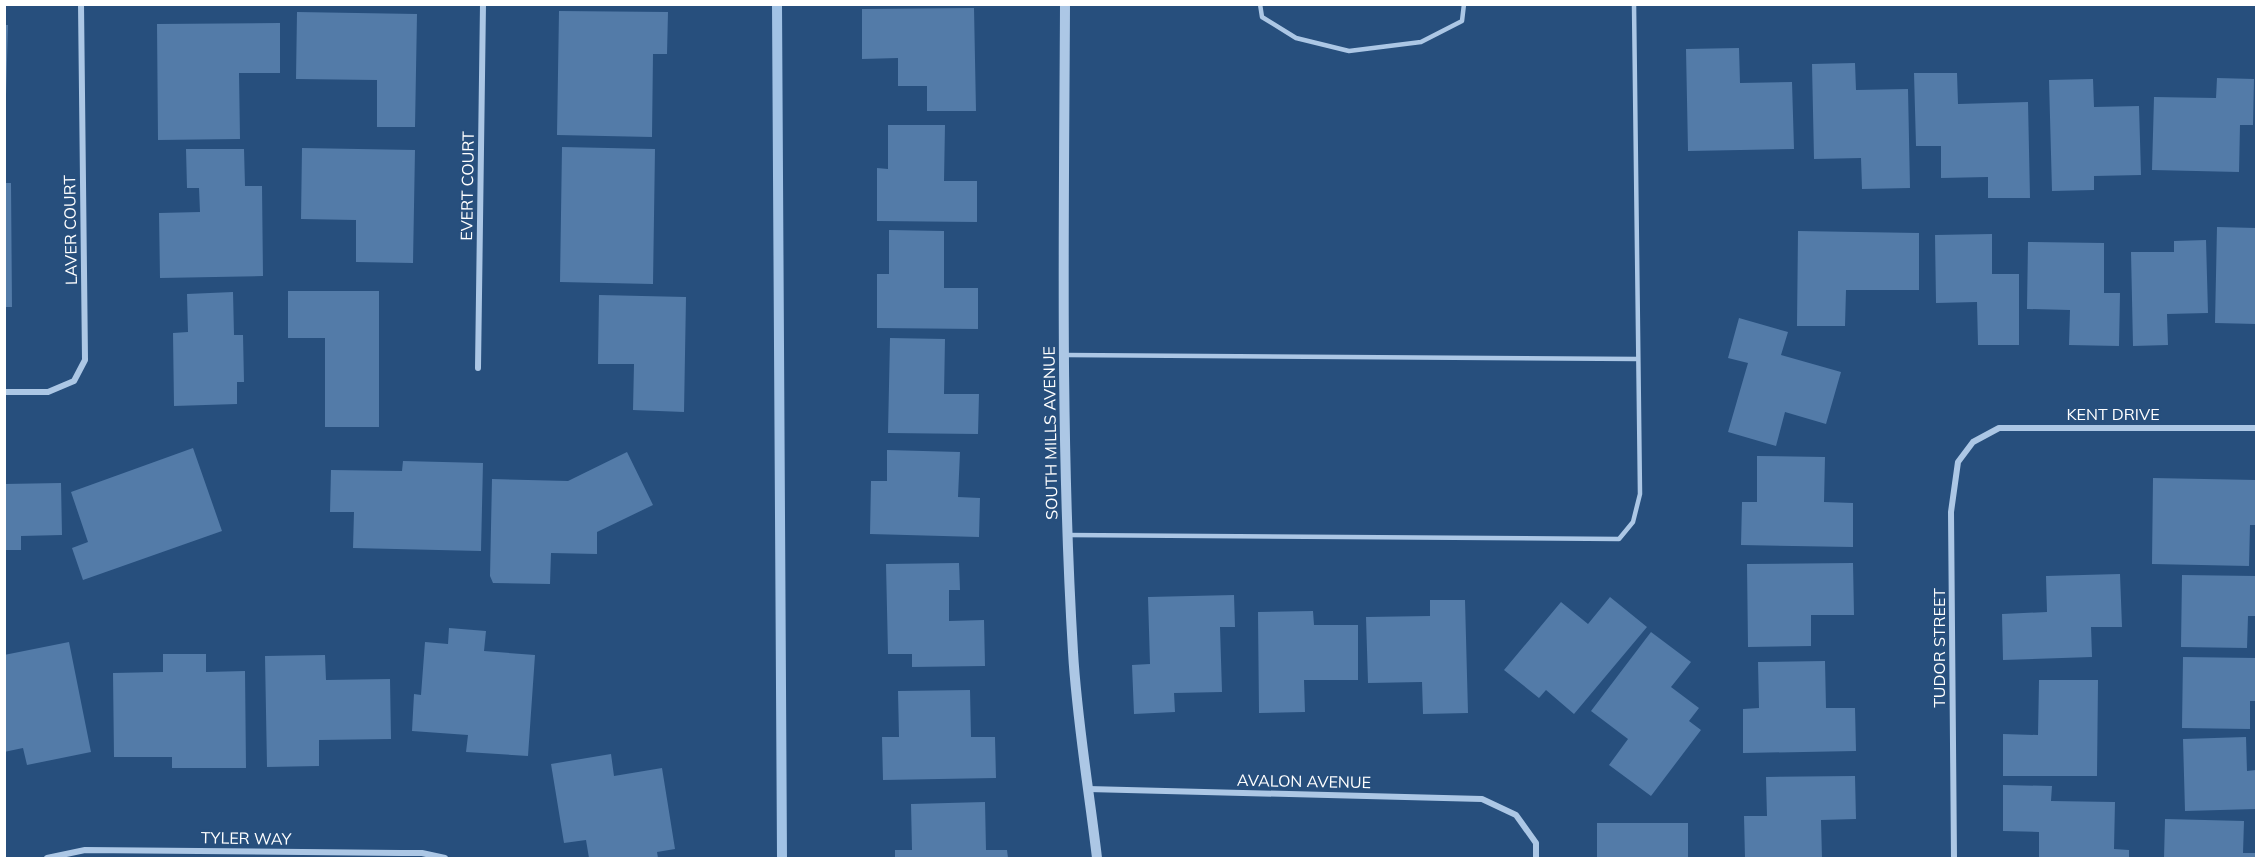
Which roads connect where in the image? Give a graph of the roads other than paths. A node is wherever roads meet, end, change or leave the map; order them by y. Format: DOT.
graph roads {
  1 [pos="81,4"];
  2 [pos="483,4"];
  3 [pos="1065,4"];
  4 [pos="1260,4"];
  5 [pos="1464,4"];
  6 [pos="1634,4"];
  7 [pos="1063,355"];
  8 [pos="1638,359"];
  9 [pos="478,368"];
  10 [pos="4,392"];
  11 [pos="2256,428"];
  12 [pos="1973,442"];
  13 [pos="1067,535"];
  14 [pos="1088,789"];
  15 [pos="47,858"];
  16 [pos="445,858"];
  17 [pos="1098,858"];
  18 [pos="1536,858"];
  19 [pos="1954,858"];
  1 -- 10 [label="street, LAVER COURT"];
  2 -- 9 [label="street, EVERT COURT"];
  3 -- 7 [label="street, SOUTH MILLS AVENUE"];
  4 -- 5 [label="lane"];
  6 -- 8 [label="lane"];
  7 -- 8 [label="lane"];
  7 -- 13 [label="street, SOUTH MILLS AVENUE"];
  8 -- 13 [label="lane"];
  11 -- 12 [label="street, KENT DRIVE"];
  12 -- 19 [label="street, TUDOR STREET"];
  13 -- 14 [label="street, SOUTH MILLS AVENUE"];
  14 -- 17 [label="street, SOUTH MILLS AVENUE"];
  14 -- 18 [label="street, AVALON AVENUE"];
  15 -- 16 [label="street, TYLER WAY"];
}
